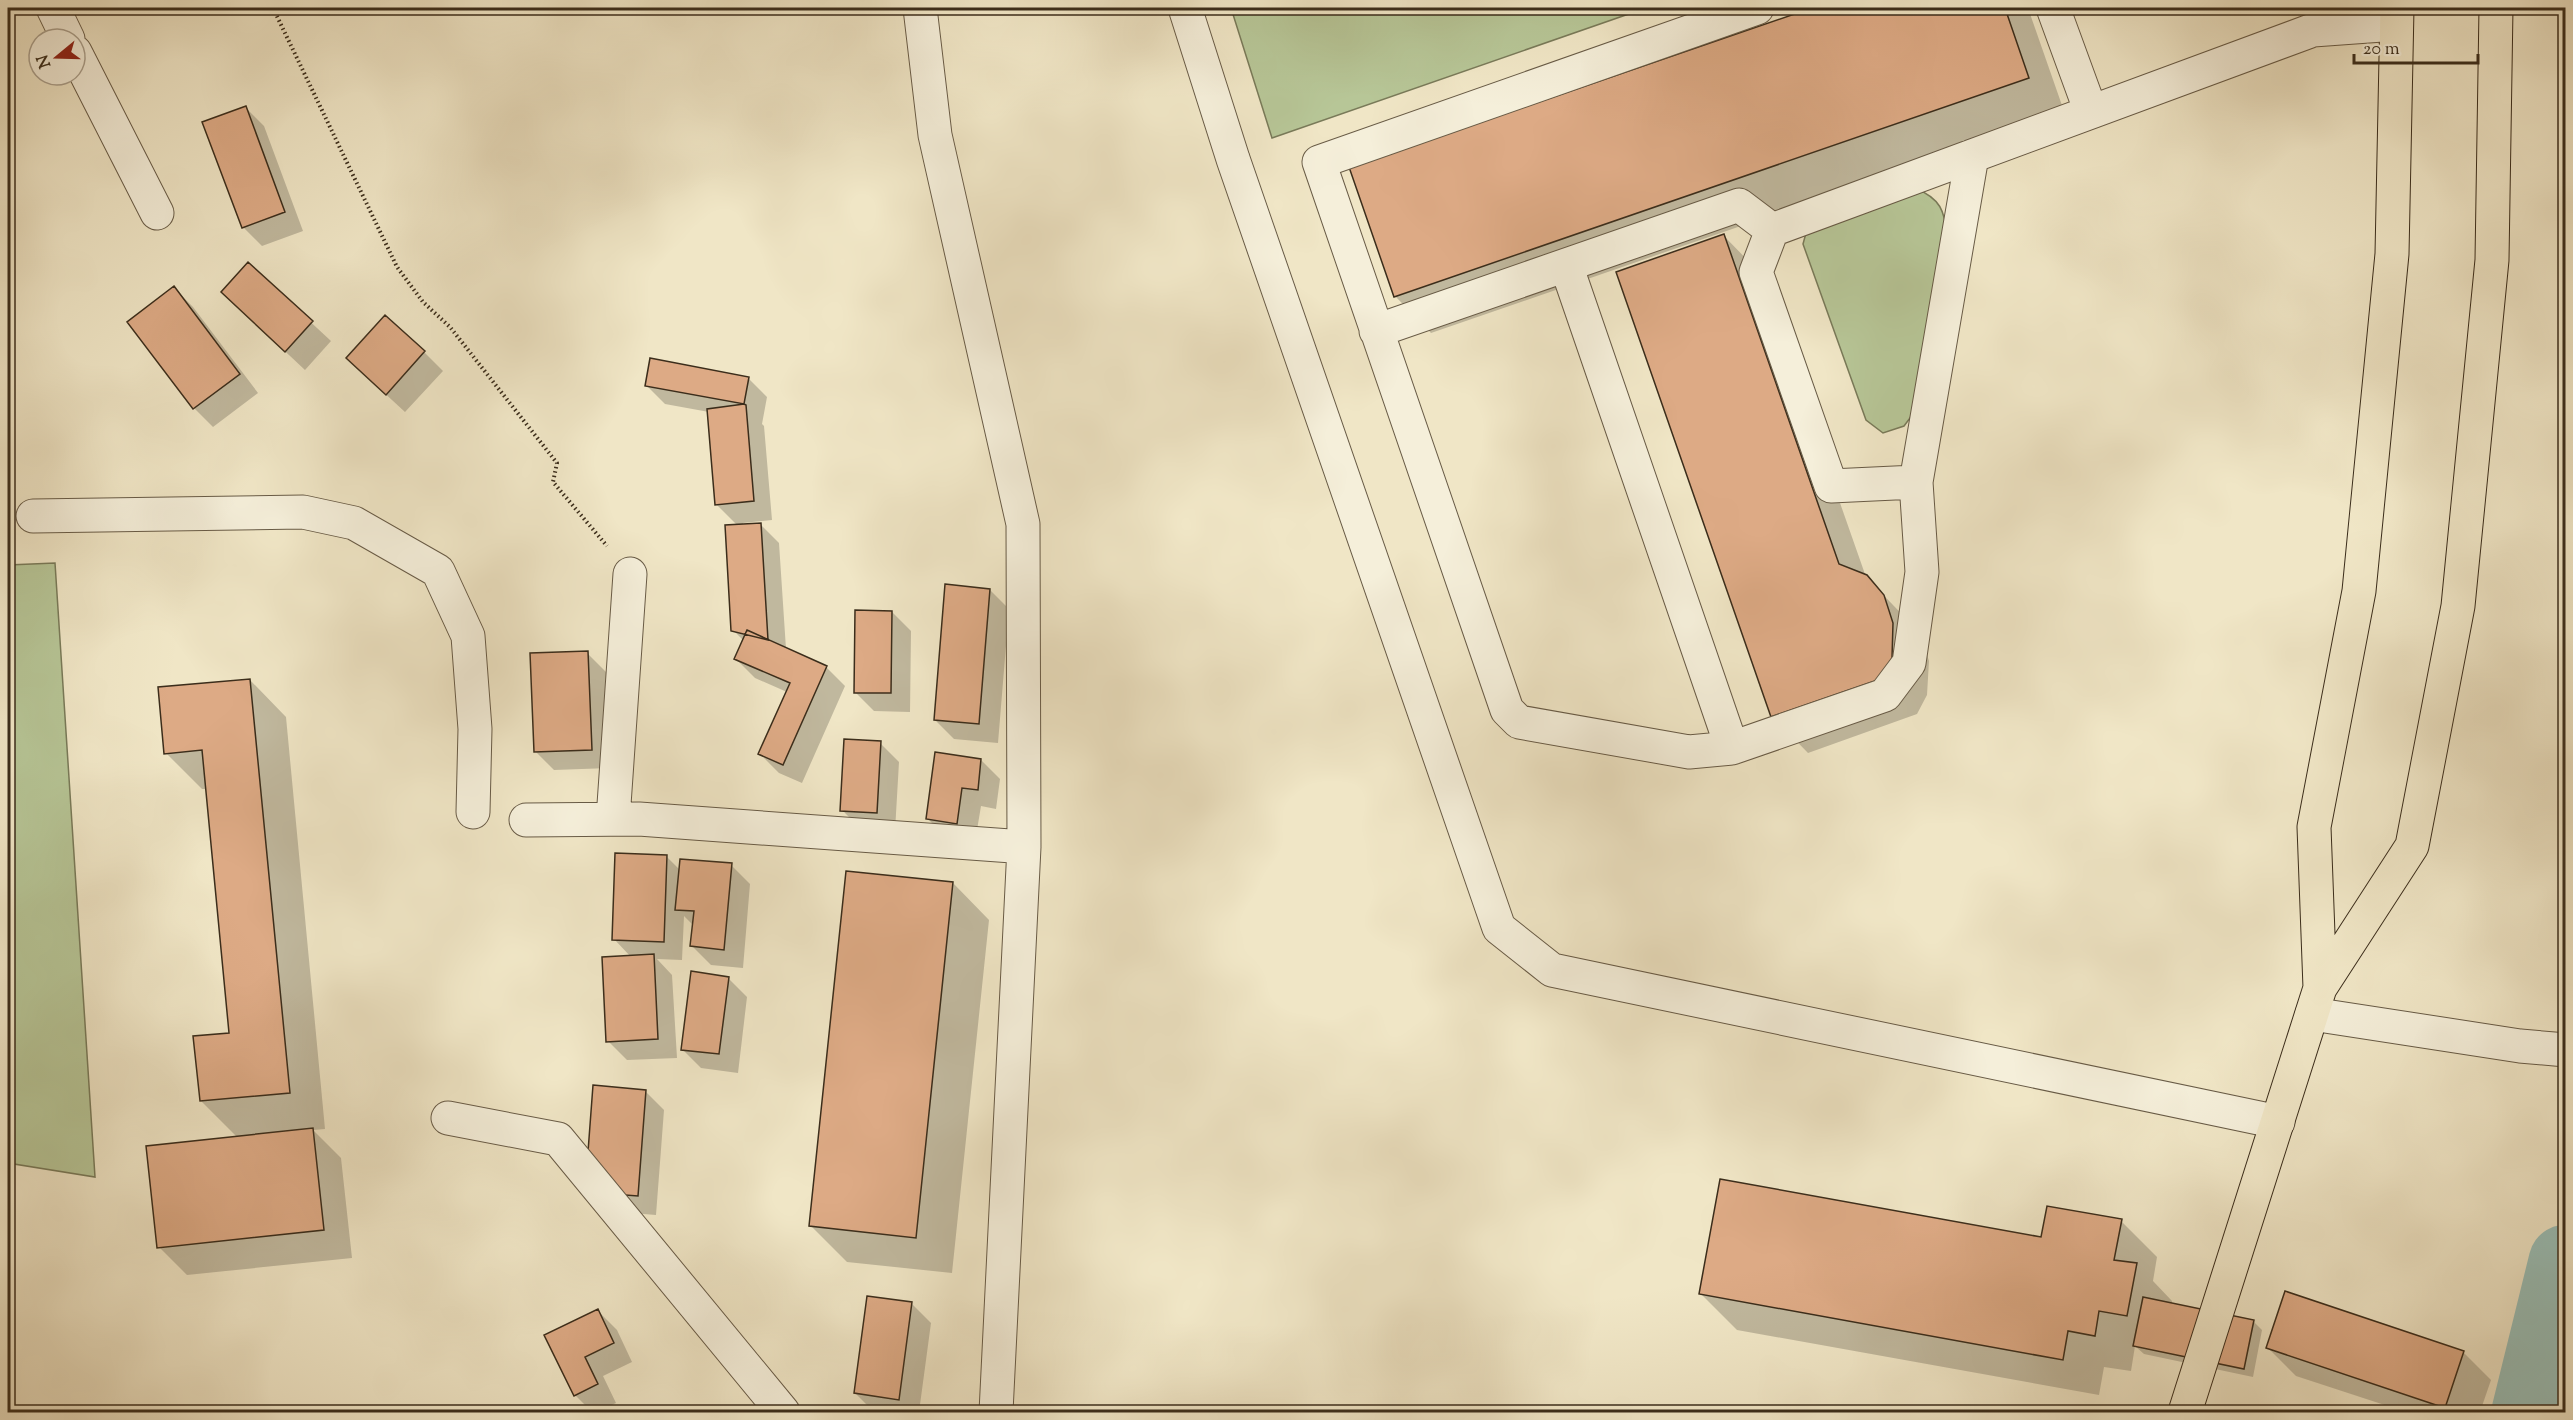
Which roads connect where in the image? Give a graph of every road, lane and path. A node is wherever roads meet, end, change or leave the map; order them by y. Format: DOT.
graph roads {
  1 [pos="52,8"];
  2 [pos="273,8"];
  3 [pos="920,8"];
  4 [pos="1185,8"];
  5 [pos="1757,8"];
  6 [pos="2053,8"];
  7 [pos="2496,8"];
  8 [pos="2396,16"];
  9 [pos="62,27"];
  10 [pos="87,76"];
  11 [pos="2091,112"];
  12 [pos="1972,156"];
  13 [pos="157,213"];
  14 [pos="1772,230"];
  15 [pos="1566,265"];
  16 [pos="1376,331"];
  17 [pos="1916,482"];
  18 [pos="33,516"];
  19 [pos="630,574"];
  20 [pos="1732,747"];
  21 [pos="473,813"];
  22 [pos="613,819"];
  23 [pos="526,820"];
  24 [pos="1024,847"];
  25 [pos="2316,1001"];
  26 [pos="2565,1050"];
  27 [pos="448,1118"];
  28 [pos="2277,1122"];
  29 [pos="783,1413"];
  30 [pos="996,1413"];
  31 [pos="2185,1413"];
  1 -- 9 [label="street"];
  2 -- 19 [label="path"];
  3 -- 24 [label="street"];
  4 -- 28 [label="street"];
  5 -- 16 [label="street"];
  6 -- 11 [label="street"];
  7 -- 25 [label="main road"];
  8 -- 11 [label="street"];
  8 -- 25 [label="main road"];
  10 -- 13 [label="street"];
  11 -- 12 [label="street"];
  12 -- 14 [label="street"];
  12 -- 17 [label="street"];
  14 -- 15 [label="street"];
  14 -- 17 [label="street"];
  15 -- 16 [label="street"];
  15 -- 20 [label="street"];
  16 -- 20 [label="street"];
  17 -- 20 [label="street"];
  18 -- 21 [label="street"];
  19 -- 22 [label="street"];
  22 -- 23 [label="street"];
  22 -- 24 [label="street"];
  24 -- 30 [label="street"];
  25 -- 26 [label="street"];
  25 -- 28 [label="main road"];
  27 -- 29 [label="street"];
  28 -- 31 [label="main road"];
}
